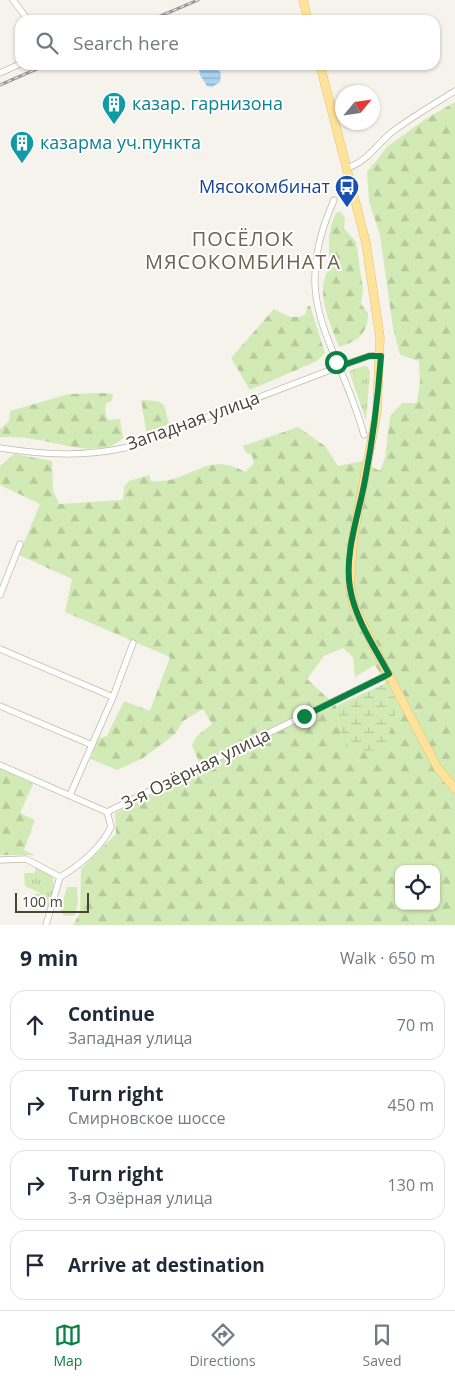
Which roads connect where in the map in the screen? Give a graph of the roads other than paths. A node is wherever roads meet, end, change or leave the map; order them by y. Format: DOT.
graph roads {
  1 [pos="13,0"];
  2 [pos="303,0"];
  3 [pos="24,15"];
  4 [pos="307,15"];
  5 [pos="15,66"];
  6 [pos="321,70"];
  7 [pos="0,73"];
  8 [pos="455,91"];
  9 [pos="347,168"];
  10 [pos="334,200"];
  11 [pos="381,356"];
  12 [pos="338,367"];
  13 [pos="364,434"];
  14 [pos="0,448"];
  15 [pos="20,544"];
  16 [pos="0,595"];
  17 [pos="133,643"];
  18 [pos="0,649"];
  19 [pos="389,674"];
  20 [pos="114,697"];
  21 [pos="0,706"];
  22 [pos="92,745"];
  23 [pos="0,766"];
  24 [pos="455,790"];
  25 [pos="70,795"];
  26 [pos="107,812"];
  27 [pos="0,860"];
  28 [pos="60,877"];
  29 [pos="46,925"];
  1 -- 3 [label="street"];
  2 -- 4 [label="main road"];
  5 -- 7 [label="street"];
  6 -- 9 [label="main road"];
  8 -- 9 [label="street"];
  9 -- 11 [label="main road"];
  10 -- 12 [label="street"];
  11 -- 12 [label="street, Западная улица"];
  11 -- 19 [label="main road"];
  12 -- 13 [label="street"];
  12 -- 14 [label="street, Западная улица"];
  15 -- 16 [label="street"];
  17 -- 20 [label="street"];
  18 -- 20 [label="street"];
  19 -- 24 [label="main road"];
  19 -- 26 [label="street, 3-я Озёрная улица"];
  20 -- 22 [label="street"];
  21 -- 22 [label="street"];
  22 -- 25 [label="street"];
  23 -- 25 [label="street, 3-я Озёрная улица"];
  25 -- 26 [label="street, 3-я Озёрная улица"];
  26 -- 28 [label="street"];
  27 -- 28 [label="street"];
  28 -- 29 [label="street"];
}
